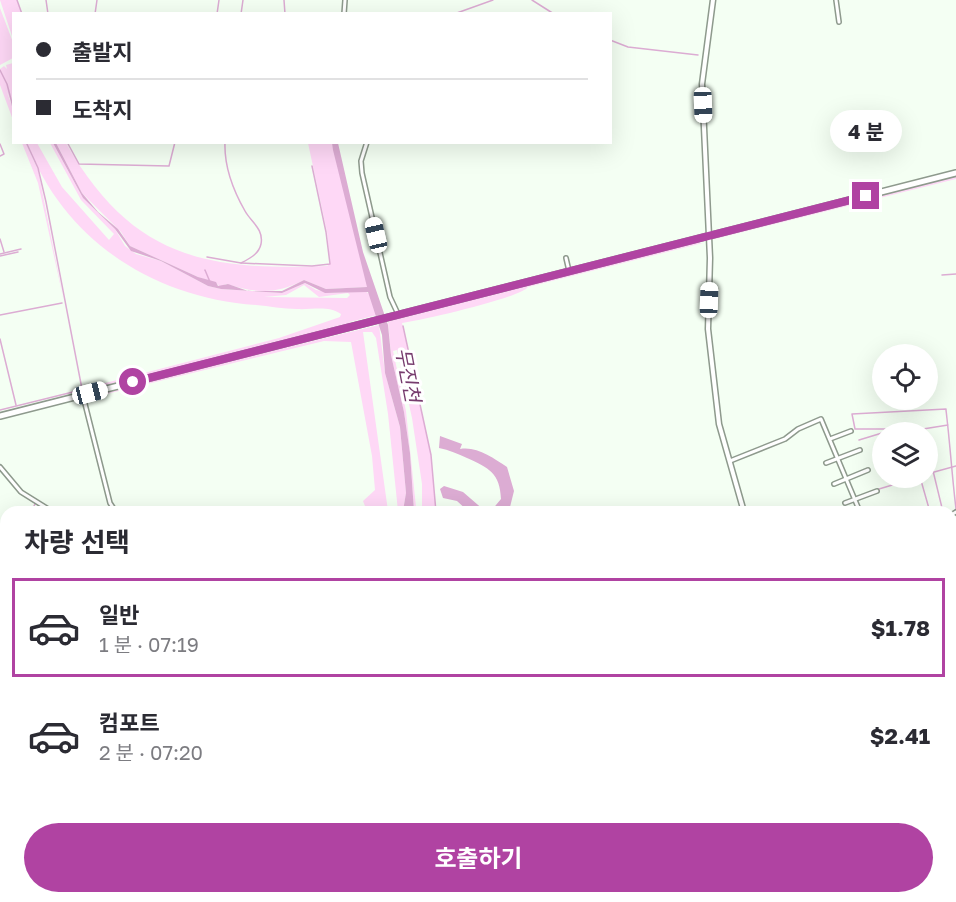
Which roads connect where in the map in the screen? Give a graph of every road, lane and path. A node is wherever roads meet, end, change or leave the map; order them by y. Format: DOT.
graph roads {
  1 [pos="713,0"];
  2 [pos="836,0"];
  3 [pos="839,22"];
  4 [pos="366,144"];
  5 [pos="956,173"];
  6 [pos="708,236"];
  7 [pos="566,258"];
  8 [pos="569,271"];
  9 [pos="396,315"];
  10 [pos="83,394"];
  11 [pos="0,416"];
  12 [pos="852,431"];
  13 [pos="830,439"];
  14 [pos="860,450"];
  15 [pos="838,459"];
  16 [pos="730,461"];
  17 [pos="826,463"];
  18 [pos="0,467"];
  19 [pos="868,470"];
  20 [pos="846,479"];
  21 [pos="834,484"];
  22 [pos="877,491"];
  23 [pos="855,499"];
  24 [pos="845,503"];
  25 [pos="43,506"];
  26 [pos="113,506"];
  27 [pos="742,506"];
  28 [pos="858,506"];
  1 -- 6 [label="main road"];
  2 -- 3 [label="street"];
  4 -- 9 [label="street"];
  5 -- 6 [label="main road"];
  6 -- 8 [label="main road"];
  6 -- 16 [label="main road"];
  7 -- 8 [label="street"];
  8 -- 9 [label="main road"];
  9 -- 10 [label="main road"];
  10 -- 11 [label="main road"];
  10 -- 26 [label="street"];
  12 -- 13 [label="street"];
  13 -- 15 [label="street"];
  13 -- 16 [label="street"];
  14 -- 15 [label="street"];
  15 -- 17 [label="street"];
  15 -- 20 [label="street"];
  16 -- 27 [label="main road"];
  18 -- 25 [label="street"];
  19 -- 20 [label="street"];
  20 -- 21 [label="street"];
  20 -- 23 [label="street"];
  22 -- 23 [label="street"];
  23 -- 24 [label="street"];
  23 -- 28 [label="street"];
}
